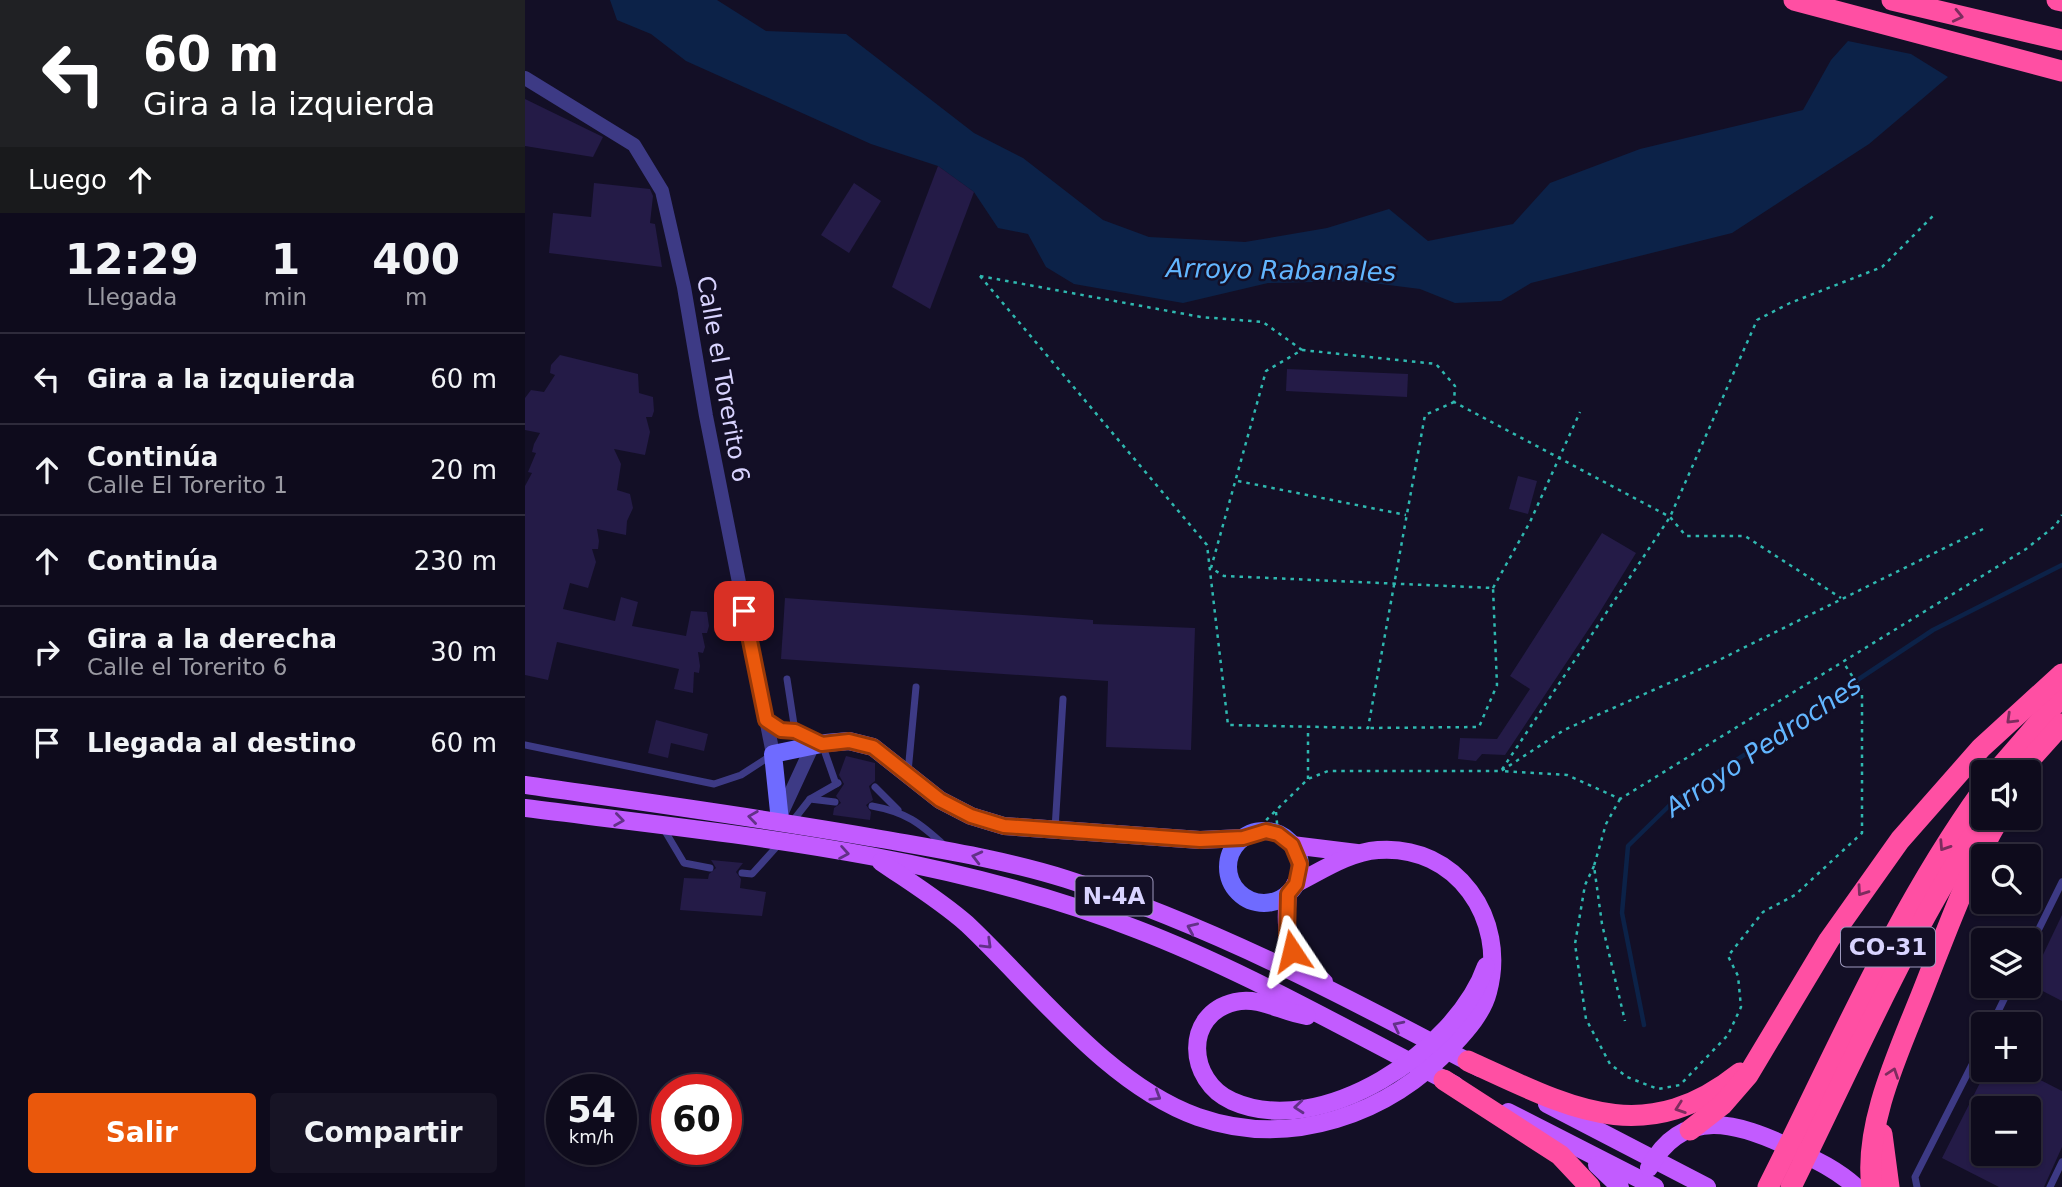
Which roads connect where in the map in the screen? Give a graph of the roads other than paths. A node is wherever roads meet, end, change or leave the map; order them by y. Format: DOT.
graph roads {
  1 [pos="1794,0"];
  2 [pos="1892,0"];
  3 [pos="2062,40"];
  4 [pos="2062,69"];
  5 [pos="525,78"];
  6 [pos="2062,674"];
  7 [pos="787,679"];
  8 [pos="916,687"];
  9 [pos="2062,696"];
  10 [pos="1063,699"];
  11 [pos="766,720"];
  12 [pos="2062,724"];
  13 [pos="795,731"];
  14 [pos="2062,733"];
  15 [pos="525,745"];
  16 [pos="817,745"];
  17 [pos="773,754"];
  18 [pos="2006,760"];
  19 [pos="2030,760"];
  20 [pos="2040,760"];
  21 [pos="908,776"];
  22 [pos="525,785"];
  23 [pos="874,787"];
  24 [pos="810,799"];
  25 [pos="835,802"];
  26 [pos="872,806"];
  27 [pos="525,808"];
  28 [pos="1971,808"];
  29 [pos="898,811"];
  30 [pos="784,819"];
  31 [pos="661,826"];
  32 [pos="1055,830"];
  33 [pos="1977,830"];
  34 [pos="1994,830"];
  35 [pos="1248,835"];
  36 [pos="1285,839"];
  37 [pos="1200,840"];
  38 [pos="781,842"];
  39 [pos="950,851"];
  40 [pos="1360,853"];
  41 [pos="875,858"];
  42 [pos="1228,862"];
  43 [pos="710,868"];
  44 [pos="742,873"];
  45 [pos="2062,882"];
  46 [pos="1292,889"];
  47 [pos="2039,928"];
  48 [pos="1345,1000"];
  49 [pos="1477,1000"];
  50 [pos="1328,1019"];
  51 [pos="1758,1059"];
  52 [pos="1468,1062"];
  53 [pos="1971,1067"];
  54 [pos="1444,1080"];
  55 [pos="1883,1103"];
  56 [pos="1815,1117"];
  57 [pos="1690,1130"];
  58 [pos="1563,1140"];
  59 [pos="1653,1160"];
  60 [pos="2062,1162"];
  61 [pos="1646,1185"];
  62 [pos="1590,1187"];
  63 [pos="1620,1187"];
  64 [pos="1707,1187"];
  65 [pos="1768,1187"];
  66 [pos="1791,1187"];
  67 [pos="1856,1187"];
  68 [pos="1872,1187"];
  69 [pos="1889,1187"];
  70 [pos="1917,1187"];
  71 [pos="2050,1187"];
  1 -- 4 [label="highway"];
  2 -- 3 [label="highway, one-way"];
  5 -- 11 [label="street, Calle el Torerito 6"];
  6 -- 51 [label="highway, one-way"];
  7 -- 13 [label="lane"];
  8 -- 21 [label="lane"];
  9 -- 18 [label="highway"];
  10 -- 32 [label="lane"];
  11 -- 13 [label="street"];
  11 -- 17 [label="street, Calle el Torerito 6"];
  12 -- 19 [label="highway"];
  13 -- 16 [label="street"];
  14 -- 20 [label="highway"];
  15 -- 17 [label="lane"];
  16 -- 17 [label="street"];
  16 -- 21 [label="street"];
  16 -- 24 [label="lane"];
  16 -- 30 [label="street"];
  17 -- 30 [label="street"];
  21 -- 32 [label="street"];
  30 -- 22 [label="main road, N-4A, one-way"];
  23 -- 29 [label="lane"];
  24 -- 25 [label="lane"];
  24 -- 30 [label="lane"];
  26 -- 29 [label="lane"];
  27 -- 31 [label="main road, N-4A, one-way"];
  28 -- 56 [label="highway, CO-31, one-way"];
  29 -- 39 [label="lane"];
  30 -- 39 [label="main road, N-4A"];
  31 -- 38 [label="main road, N-4A"];
  31 -- 43 [label="lane"];
  32 -- 37 [label="street"];
  33 -- 56 [label="highway, CO-31"];
  55 -- 34 [label="highway, one-way"];
  35 -- 36 [label="street"];
  35 -- 37 [label="street"];
  35 -- 42 [label="street"];
  36 -- 40 [label="main road"];
  36 -- 46 [label="street"];
  37 -- 42 [label="street"];
  38 -- 41 [label="main road, N-4A, one-way"];
  38 -- 44 [label="lane"];
  48 -- 39 [label="main road, N-4A, one-way"];
  40 -- 46 [label="main road"];
  40 -- 49 [label="main road"];
  41 -- 49 [label="main road, one-way"];
  41 -- 50 [label="main road, N-4A"];
  42 -- 46 [label="street"];
  45 -- 47 [label="lane"];
  46 -- 48 [label="main road"];
  52 -- 48 [label="main road, N-4A, one-way"];
  49 -- 50 [label="main road, one-way"];
  50 -- 54 [label="main road, N-4A"];
  51 -- 52 [label="highway, one-way"];
  51 -- 57 [label="highway"];
  52 -- 59 [label="main road, N-4A"];
  53 -- 70 [label="lane"];
  54 -- 58 [label="main road, N-4A"];
  54 -- 62 [label="highway"];
  55 -- 68 [label="highway"];
  55 -- 69 [label="highway"];
  56 -- 65 [label="highway, CO-31"];
  56 -- 66 [label="highway, CO-31"];
  57 -- 59 [label="main road"];
  57 -- 67 [label="main road"];
  58 -- 61 [label="main road, N-4A"];
  58 -- 63 [label="main road"];
  59 -- 61 [label="main road"];
  59 -- 64 [label="main road"];
  60 -- 71 [label="lane"];
}
